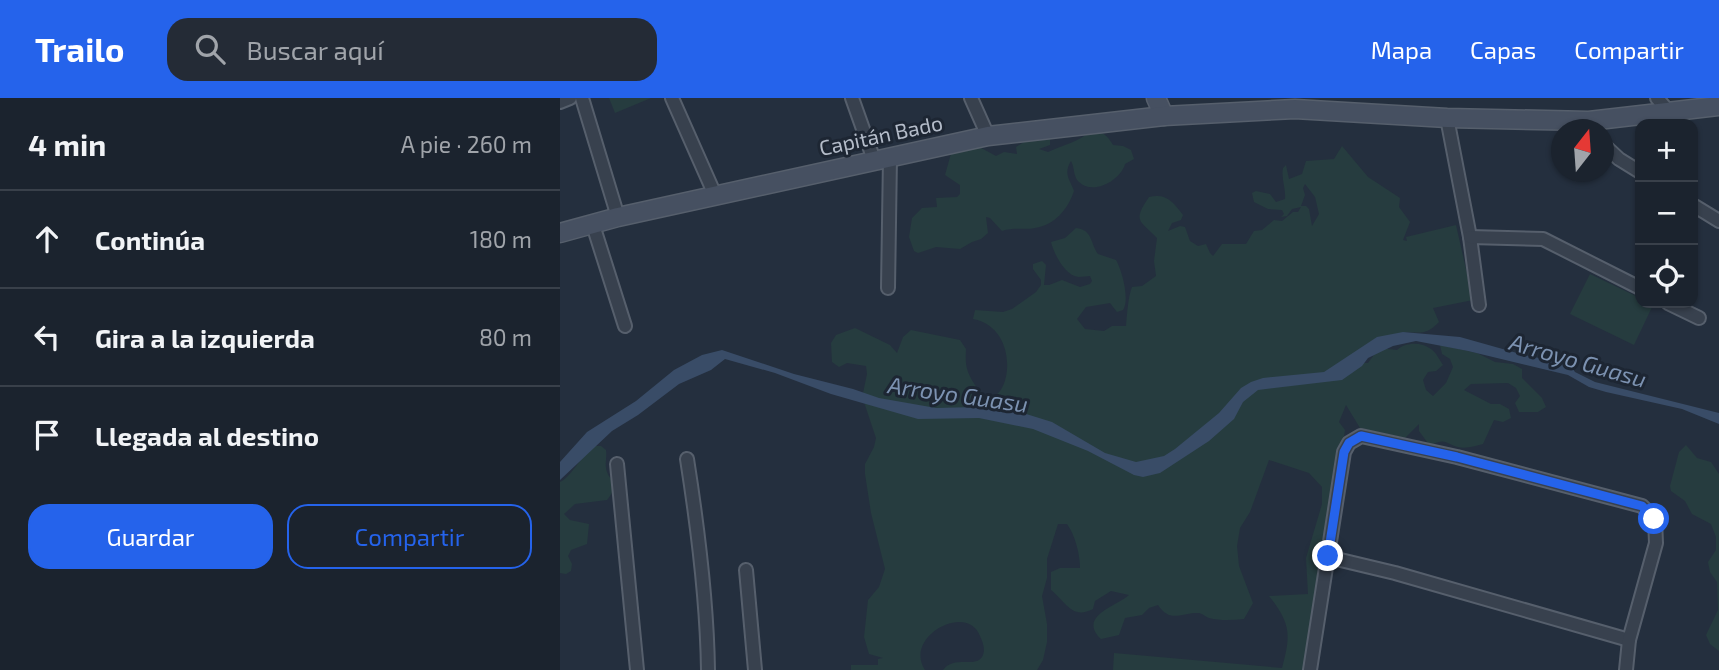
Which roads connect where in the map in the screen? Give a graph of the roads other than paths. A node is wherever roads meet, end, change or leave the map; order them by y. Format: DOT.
graph roads {
  1 [pos="570,98"];
  2 [pos="582,98"];
  3 [pos="672,98"];
  4 [pos="852,98"];
  5 [pos="971,98"];
  6 [pos="1156,98"];
  7 [pos="1657,98"];
  8 [pos="560,102"];
  9 [pos="1293,103"];
  10 [pos="1719,106"];
  11 [pos="1669,112"];
  12 [pos="1164,116"];
  13 [pos="1447,118"];
  14 [pos="1614,121"];
  15 [pos="1551,123"];
  16 [pos="988,136"];
  17 [pos="1614,154"];
  18 [pos="882,158"];
  19 [pos="1635,169"];
  20 [pos="715,195"];
  21 [pos="1698,208"];
  22 [pos="618,217"];
  23 [pos="1719,221"];
  24 [pos="593,225"];
  25 [pos="560,233"];
  26 [pos="1470,237"];
  27 [pos="1635,285"];
  28 [pos="888,288"];
  29 [pos="1479,305"];
  30 [pos="1678,308"];
  31 [pos="1699,318"];
  32 [pos="625,326"];
  33 [pos="687,459"];
  34 [pos="617,464"];
  35 [pos="1328,556"];
  36 [pos="746,570"];
  37 [pos="1629,640"];
  38 [pos="637,670"];
  39 [pos="708,670"];
  40 [pos="755,670"];
  41 [pos="1310,670"];
  42 [pos="1626,670"];
  1 -- 8 [label="street"];
  2 -- 22 [label="street"];
  3 -- 20 [label="street"];
  4 -- 18 [label="street"];
  5 -- 16 [label="street"];
  6 -- 12 [label="street"];
  7 -- 11 [label="street"];
  9 -- 12 [label="street, Capitán Bado"];
  9 -- 13 [label="street, Capitán Bado"];
  10 -- 11 [label="street, Capitán Bado"];
  11 -- 14 [label="street, Capitán Bado"];
  12 -- 16 [label="street, Capitán Bado"];
  13 -- 15 [label="street, Capitán Bado"];
  13 -- 26 [label="street"];
  16 -- 18 [label="street, Capitán Bado"];
  17 -- 19 [label="street"];
  18 -- 20 [label="street, Capitán Bado"];
  18 -- 28 [label="street"];
  20 -- 22 [label="street, Capitán Bado"];
  21 -- 23 [label="street"];
  22 -- 24 [label="street, Capitán Bado"];
  24 -- 25 [label="street, Capitán Bado"];
  24 -- 32 [label="street"];
  26 -- 27 [label="street"];
  26 -- 29 [label="street"];
  30 -- 31 [label="street"];
  33 -- 39 [label="street"];
  34 -- 38 [label="street"];
  35 -- 37 [label="street"];
  35 -- 37 [label="street"];
  35 -- 41 [label="street"];
  36 -- 40 [label="street"];
  37 -- 42 [label="street"];
}
